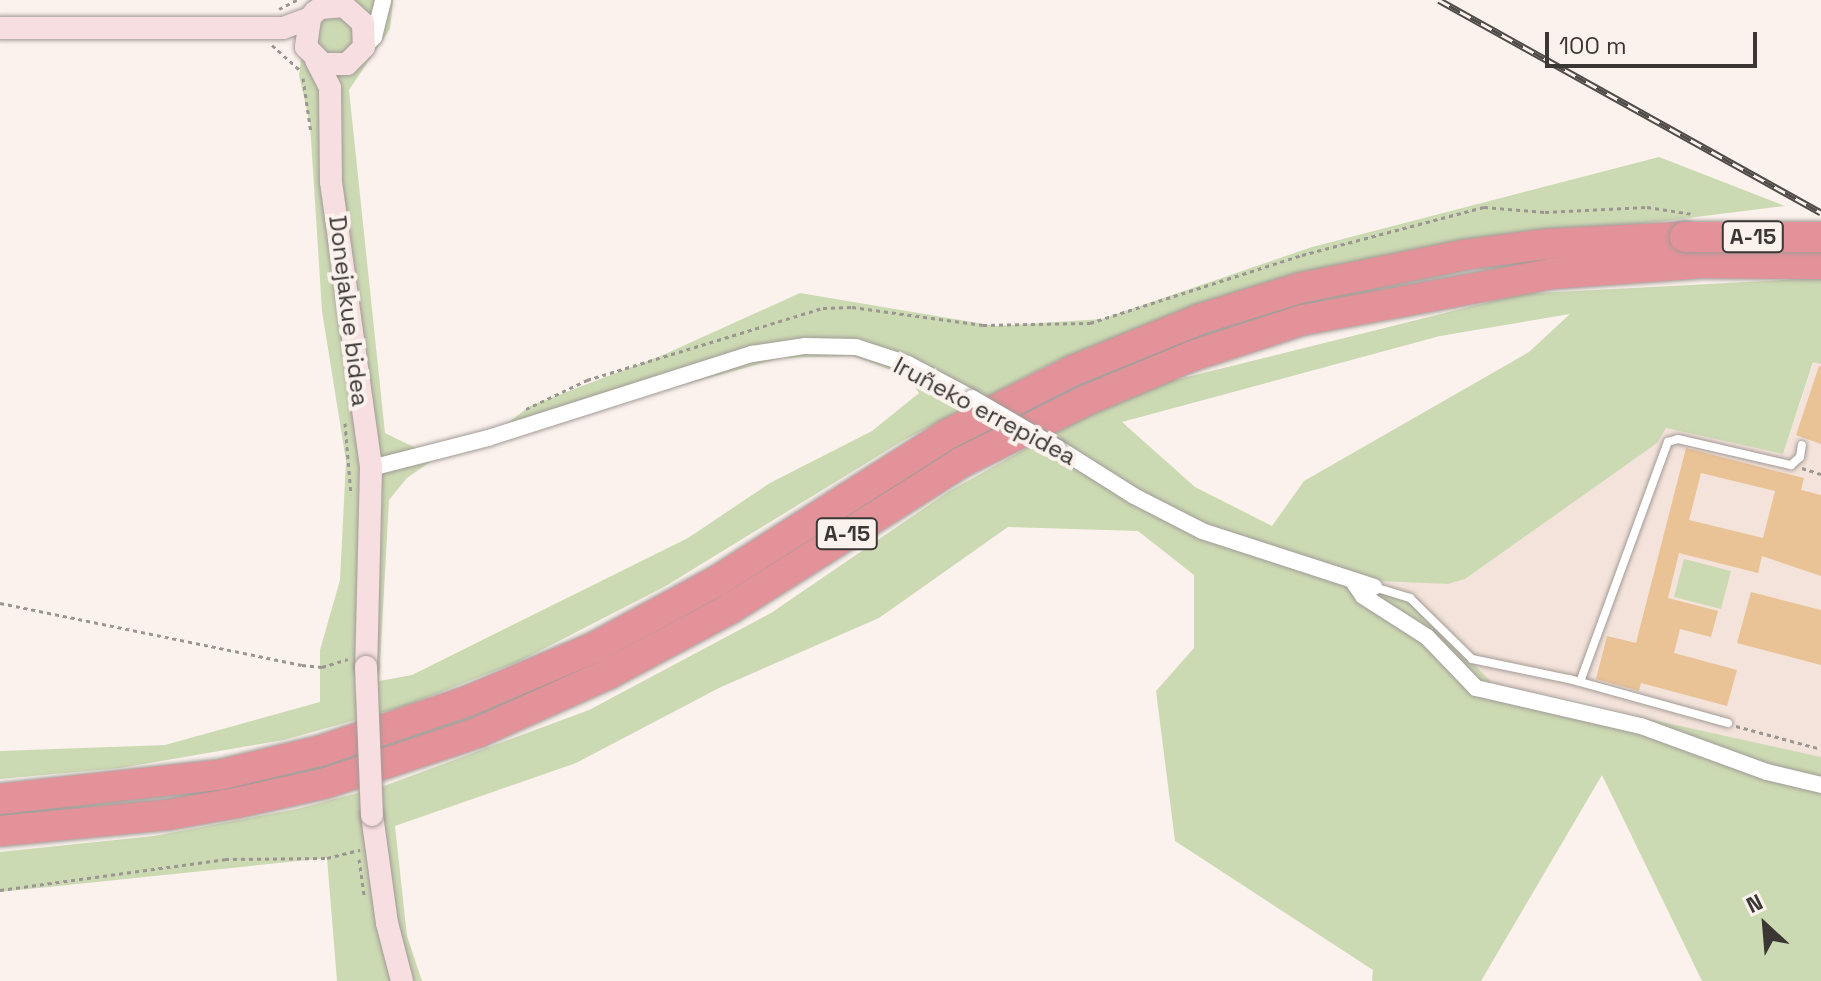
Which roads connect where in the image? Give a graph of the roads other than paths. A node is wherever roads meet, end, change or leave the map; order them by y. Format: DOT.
graph roads {
  1 [pos="382,4"];
  2 [pos="332,8"];
  3 [pos="0,28"];
  4 [pos="270,29"];
  5 [pos="364,47"];
  6 [pos="313,57"];
  7 [pos="347,64"];
  8 [pos="330,88"];
  9 [pos="1821,237"];
  10 [pos="1821,264"];
  11 [pos="1157,337"];
  12 [pos="1170,365"];
  13 [pos="1802,445"];
  14 [pos="371,468"];
  15 [pos="1352,580"];
  16 [pos="1374,587"];
  17 [pos="1580,682"];
  18 [pos="1728,723"];
  19 [pos="1821,785"];
  20 [pos="0,799"];
  21 [pos="0,831"];
  22 [pos="402,981"];
  1 -- 2 [label="street"];
  1 -- 5 [label="street"];
  2 -- 4 [label="street"];
  2 -- 5 [label="street"];
  2 -- 6 [label="street"];
  3 -- 4 [label="street"];
  4 -- 6 [label="street"];
  5 -- 7 [label="street"];
  6 -- 7 [label="street"];
  6 -- 8 [label="street"];
  7 -- 8 [label="street"];
  8 -- 14 [label="street"];
  9 -- 11 [label="highway, A-15, bridge"];
  10 -- 12 [label="highway, A-15"];
  11 -- 12 [label="lane"];
  11 -- 20 [label="highway, A-15"];
  12 -- 21 [label="highway, A-15"];
  13 -- 17 [label="lane"];
  14 -- 15 [label="street, Iruñeko errepidea, bridge"];
  14 -- 22 [label="street, bridge"];
  15 -- 16 [label="street, Iruñeko errepidea"];
  15 -- 19 [label="street, Iruñeko errepidea"];
  16 -- 17 [label="lane"];
  17 -- 18 [label="lane"];
}
